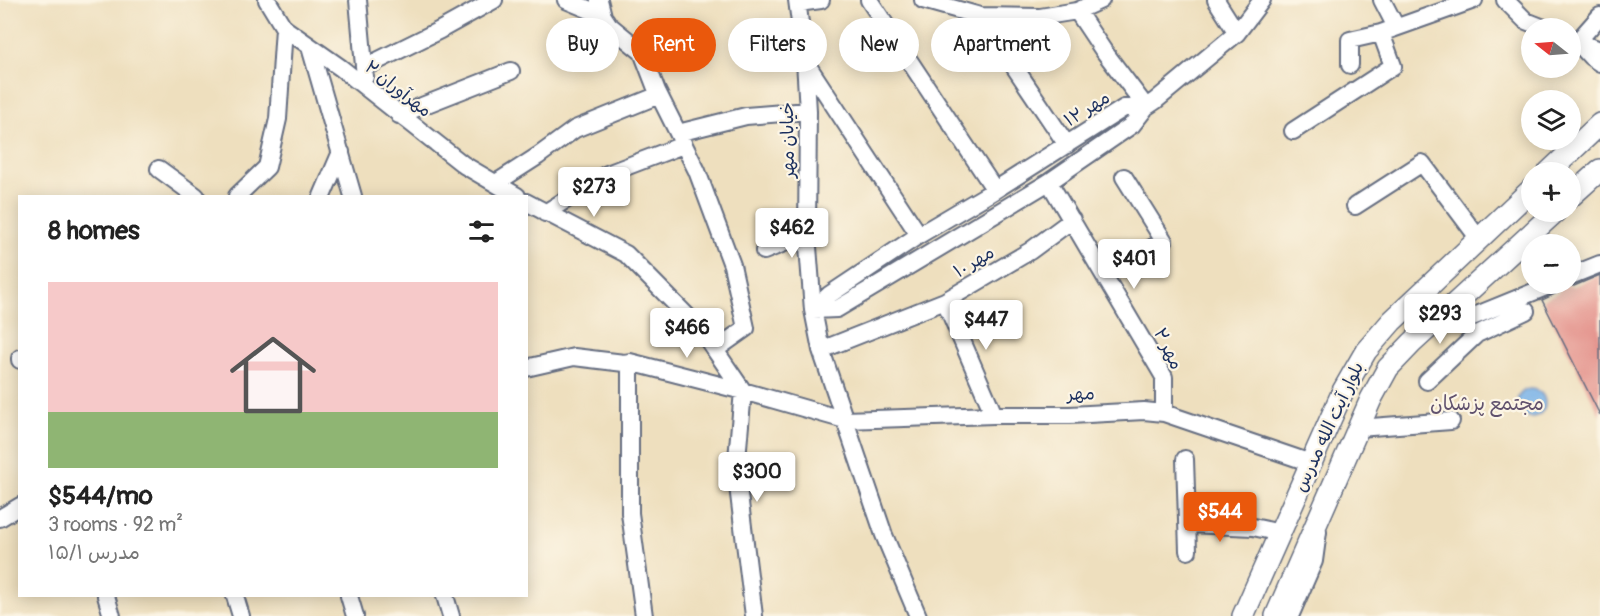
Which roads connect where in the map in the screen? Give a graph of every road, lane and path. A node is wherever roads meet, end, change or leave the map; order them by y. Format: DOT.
graph roads {
  1 [pos="267,0"];
  2 [pos="358,0"];
  3 [pos="494,0"];
  4 [pos="566,0"];
  5 [pos="821,0"];
  6 [pos="869,0"];
  7 [pos="923,0"];
  8 [pos="1101,0"];
  9 [pos="1216,0"];
  10 [pos="1262,0"];
  11 [pos="1382,0"];
  12 [pos="1474,0"];
  13 [pos="1505,0"];
  14 [pos="798,2"];
  15 [pos="601,7"];
  16 [pos="1077,10"];
  17 [pos="980,16"];
  18 [pos="1600,16"];
  19 [pos="800,18"];
  20 [pos="1523,18"];
  21 [pos="284,28"];
  22 [pos="1388,30"];
  23 [pos="1237,33"];
  24 [pos="1581,34"];
  25 [pos="1581,43"];
  26 [pos="310,47"];
  27 [pos="1581,48"];
  28 [pos="1600,50"];
  29 [pos="1600,63"];
  30 [pos="1350,65"];
  31 [pos="365,67"];
  32 [pos="511,70"];
  33 [pos="806,72"];
  34 [pos="812,72"];
  35 [pos="366,90"];
  36 [pos="659,95"];
  37 [pos="1146,107"];
  38 [pos="808,111"];
  39 [pos="399,115"];
  40 [pos="1600,124"];
  41 [pos="1293,131"];
  42 [pos="680,139"];
  43 [pos="1067,145"];
  44 [pos="340,152"];
  45 [pos="1560,162"];
  46 [pos="159,169"];
  47 [pos="1600,170"];
  48 [pos="1015,177"];
  49 [pos="1124,177"];
  50 [pos="496,183"];
  51 [pos="1049,183"];
  52 [pos="1581,187"];
  53 [pos="995,190"];
  54 [pos="195,195"];
  55 [pos="238,195"];
  56 [pos="322,195"];
  57 [pos="353,195"];
  58 [pos="516,195"];
  59 [pos="1027,196"];
  60 [pos="1521,199"];
  61 [pos="528,203"];
  62 [pos="1355,206"];
  63 [pos="545,213"];
  64 [pos="1072,220"];
  65 [pos="1544,222"];
  66 [pos="807,234"];
  67 [pos="919,235"];
  68 [pos="1479,239"];
  69 [pos="764,251"];
  70 [pos="1600,264"];
  71 [pos="1581,272"];
  72 [pos="1105,274"];
  73 [pos="1528,294"];
  74 [pos="945,301"];
  75 [pos="1456,301"];
  76 [pos="813,310"];
  77 [pos="1526,311"];
  78 [pos="1472,317"];
  79 [pos="1477,334"];
  80 [pos="715,350"];
  81 [pos="821,350"];
  82 [pos="630,362"];
  83 [pos="528,368"];
  84 [pos="1427,381"];
  85 [pos="743,391"];
  86 [pos="1164,413"];
  87 [pos="994,415"];
  88 [pos="844,420"];
  89 [pos="1451,420"];
  90 [pos="1358,428"];
  91 [pos="1185,459"];
  92 [pos="1311,463"];
  93 [pos="18,507"];
  94 [pos="1321,513"];
  95 [pos="0,518"];
  96 [pos="1188,525"];
  97 [pos="1281,534"];
  98 [pos="1188,551"];
  99 [pos="106,597"];
  100 [pos="235,597"];
  101 [pos="349,597"];
  102 [pos="445,597"];
  103 [pos="112,616"];
  104 [pos="241,616"];
  105 [pos="355,616"];
  106 [pos="451,616"];
  107 [pos="644,616"];
  108 [pos="754,616"];
  109 [pos="918,616"];
  110 [pos="1243,616"];
  111 [pos="1276,616"];
  112 [pos="1290,616"];
  1 -- 21 [label="street, مهرآوران ۲"];
  2 -- 31 [label="street"];
  3 -- 31 [label="street"];
  4 -- 15 [label="street"];
  5 -- 14 [label="street"];
  6 -- 53 [label="street"];
  7 -- 17 [label="street"];
  8 -- 16 [label="street"];
  9 -- 23 [label="street"];
  10 -- 23 [label="street"];
  11 -- 22 [label="street"];
  12 -- 22 [label="street"];
  13 -- 20 [label="street"];
  14 -- 19 [label="street, خیابان مهر"];
  15 -- 36 [label="street"];
  16 -- 17 [label="street"];
  16 -- 37 [label="street"];
  17 -- 43 [label="street"];
  18 -- 24 [label="street"];
  21 -- 26 [label="street, مهرآوران ۲"];
  21 -- 55 [label="street"];
  22 -- 30 [label="street"];
  22 -- 41 [label="street"];
  23 -- 37 [label="street"];
  25 -- 28 [label="street"];
  26 -- 35 [label="street, مهرآوران ۲"];
  26 -- 44 [label="street"];
  27 -- 29 [label="street"];
  31 -- 35 [label="street"];
  32 -- 39 [label="street"];
  33 -- 38 [label="street, خیابان مهر"];
  34 -- 67 [label="street"];
  35 -- 39 [label="street, مهرآوران ۲"];
  36 -- 42 [label="street"];
  36 -- 50 [label="street"];
  37 -- 43 [label="street, مهر ۱۲"];
  37 -- 51 [label="street, مهر ۱۲"];
  38 -- 42 [label="street"];
  38 -- 66 [label="street, خیابان مهر"];
  39 -- 50 [label="street, مهرآوران ۲"];
  40 -- 45 [label="main road"];
  42 -- 63 [label="street"];
  42 -- 80 [label="street"];
  43 -- 48 [label="street, مهر ۱۲"];
  44 -- 56 [label="street"];
  44 -- 57 [label="street"];
  46 -- 54 [label="street"];
  47 -- 52 [label="main road"];
  48 -- 53 [label="street, مهر ۱۲"];
  48 -- 59 [label="street"];
  49 -- 72 [label="street"];
  50 -- 58 [label="street, مهرآوران ۲"];
  51 -- 59 [label="street, مهر ۱۲"];
  51 -- 64 [label="street, مهر ۲"];
  53 -- 67 [label="street, مهر ۱۲"];
  59 -- 76 [label="street, مهر ۱۲"];
  60 -- 68 [label="main road, بلوار آیت الله مدرس"];
  61 -- 63 [label="street"];
  62 -- 68 [label="street"];
  63 -- 80 [label="street"];
  64 -- 72 [label="street, مهر ۲"];
  64 -- 74 [label="street, مهر ۱۰"];
  65 -- 75 [label="main road, بلوار آیت الله مدرس"];
  66 -- 69 [label="street"];
  66 -- 76 [label="street, خیابان مهر"];
  67 -- 76 [label="street, مهر ۱۲"];
  68 -- 92 [label="main road, بلوار آیت الله مدرس"];
  70 -- 71 [label="street"];
  72 -- 86 [label="street, مهر ۲"];
  73 -- 78 [label="street"];
  74 -- 81 [label="street, مهر ۱۰"];
  74 -- 87 [label="street"];
  75 -- 78 [label="street"];
  75 -- 90 [label="main road, بلوار آیت الله مدرس"];
  76 -- 81 [label="street, خیابان مهر"];
  77 -- 79 [label="street"];
  78 -- 79 [label="street"];
  79 -- 84 [label="street"];
  80 -- 85 [label="street"];
  81 -- 88 [label="street, خیابان مهر"];
  82 -- 83 [label="street, مهر"];
  82 -- 85 [label="street, مهر"];
  82 -- 107 [label="street"];
  85 -- 88 [label="street, مهر"];
  85 -- 108 [label="street"];
  86 -- 87 [label="street, مهر"];
  86 -- 92 [label="street, مهر"];
  87 -- 88 [label="street, مهر"];
  88 -- 109 [label="street, خیابان مهر"];
  89 -- 90 [label="street"];
  90 -- 94 [label="main road, بلوار آیت الله مدرس"];
  91 -- 96 [label="street"];
  92 -- 97 [label="main road, بلوار آیت الله مدرس"];
  93 -- 95 [label="street"];
  94 -- 111 [label="main road, بلوار آیت الله مدرس"];
  94 -- 112 [label="street"];
  96 -- 97 [label="street"];
  96 -- 98 [label="street"];
  97 -- 110 [label="main road, بلوار آیت الله مدرس"];
  99 -- 103 [label="street"];
  100 -- 104 [label="street"];
  101 -- 105 [label="street"];
  102 -- 106 [label="street"];
}
